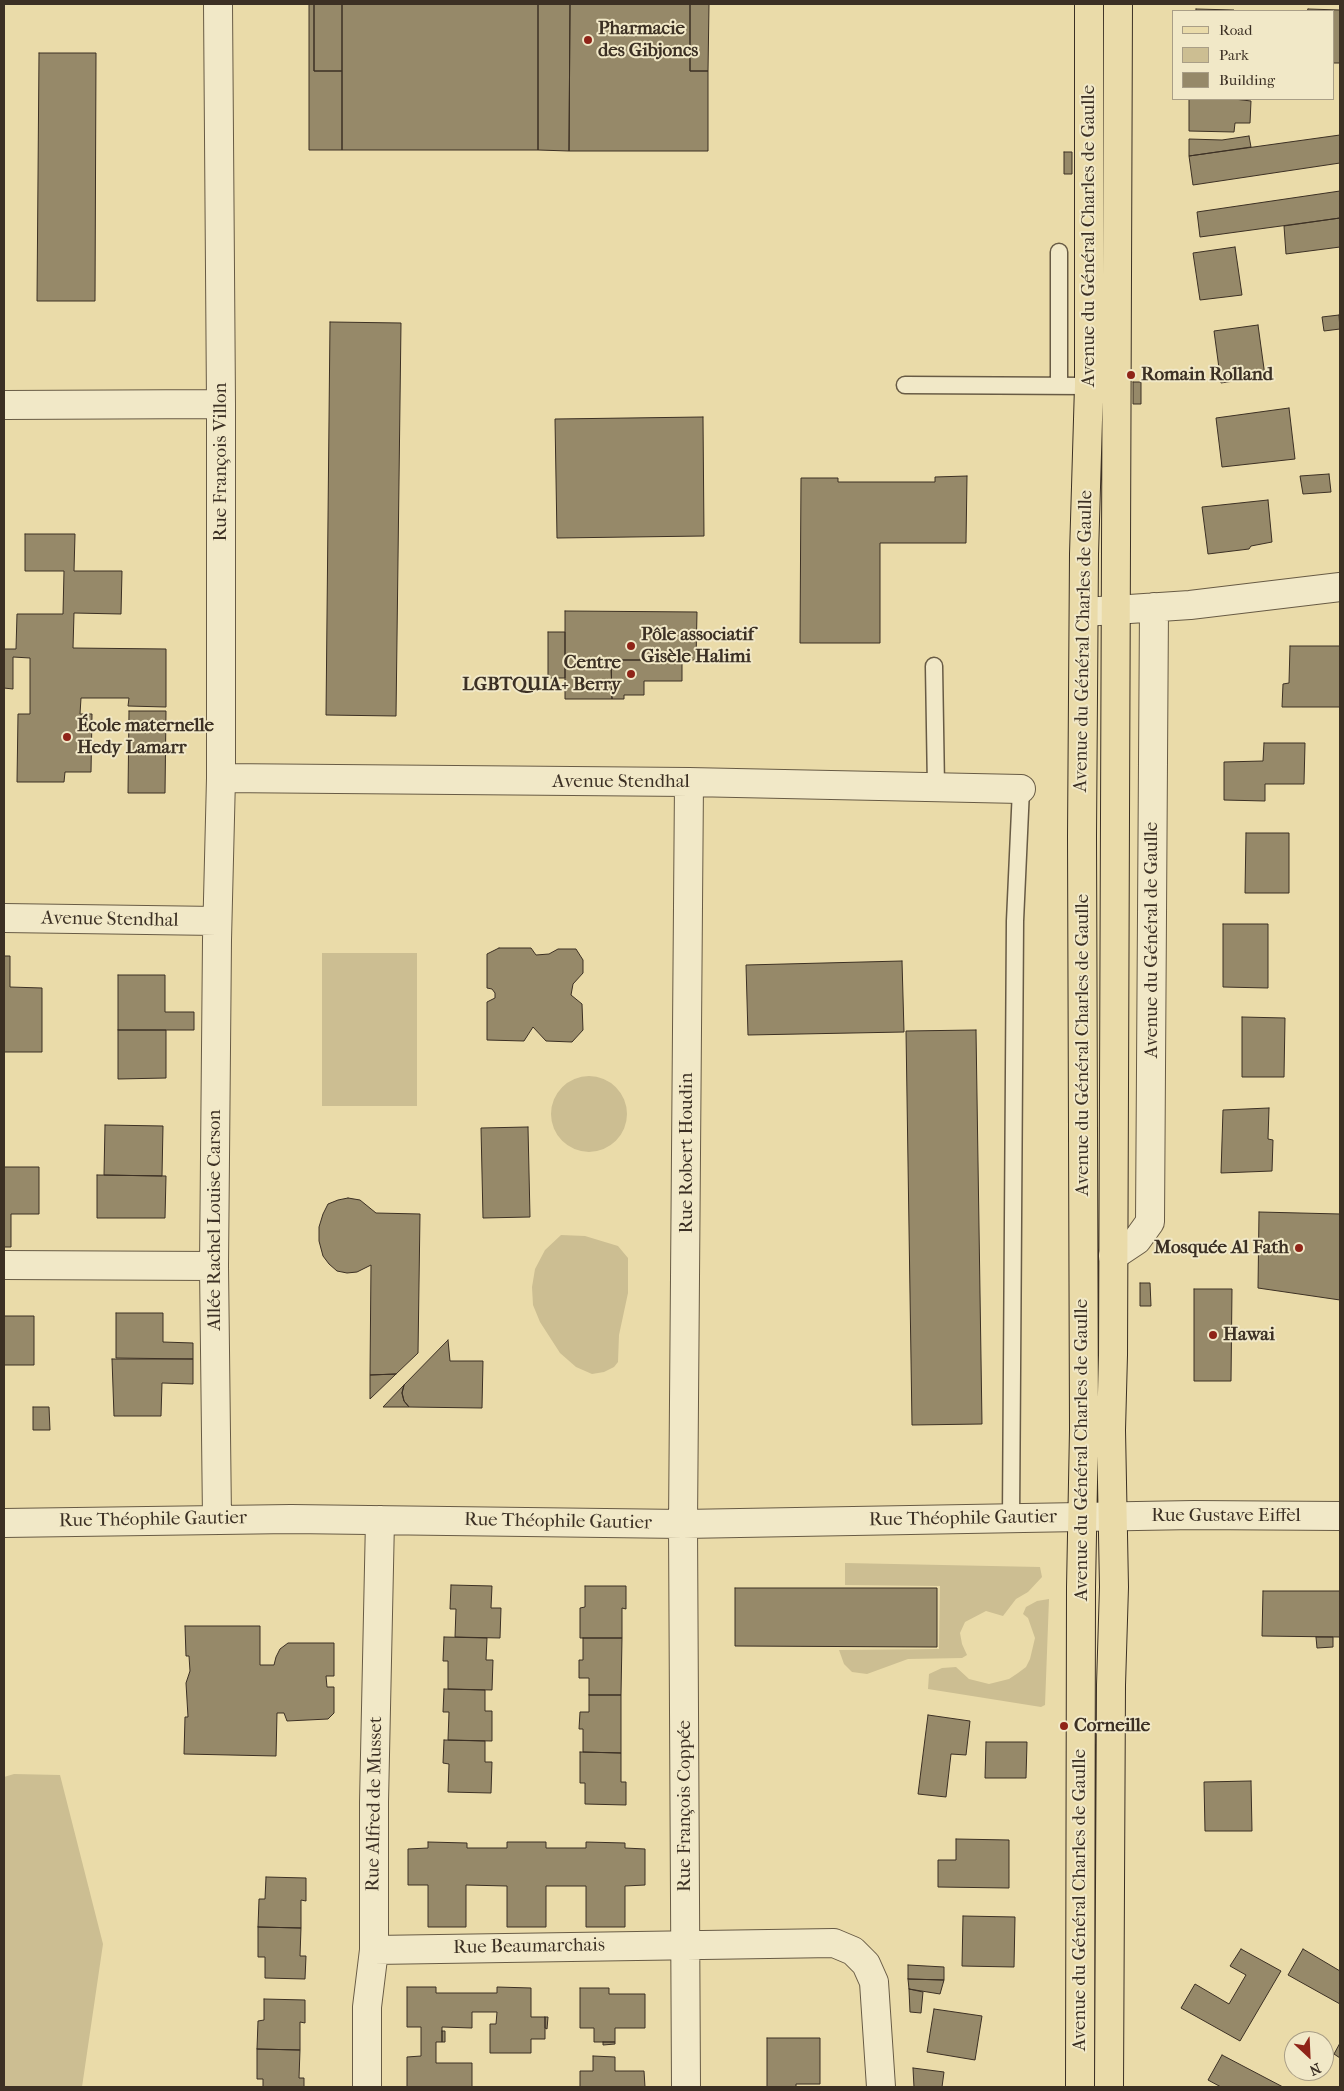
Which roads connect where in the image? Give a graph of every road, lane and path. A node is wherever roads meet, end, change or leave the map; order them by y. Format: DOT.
graph roads {
  1 [pos="218,4"];
  2 [pos="1089,4"];
  3 [pos="1118,4"];
  4 [pos="1059,252"];
  5 [pos="904,385"];
  6 [pos="1059,386"];
  7 [pos="1089,386"];
  8 [pos="221,404"];
  9 [pos="4,405"];
  10 [pos="1340,586"];
  11 [pos="1154,607"];
  12 [pos="1115,610"];
  13 [pos="1084,612"];
  14 [pos="934,666"];
  15 [pos="221,778"];
  16 [pos="689,782"];
  17 [pos="936,788"];
  18 [pos="1021,789"];
  19 [pos="4,918"];
  20 [pos="217,921"];
  21 [pos="1113,1256"];
  22 [pos="4,1265"];
  23 [pos="214,1266"];
  24 [pos="1112,1516"];
  25 [pos="1340,1516"];
  26 [pos="1082,1517"];
  27 [pos="217,1519"];
  28 [pos="1011,1519"];
  29 [pos="380,1520"];
  30 [pos="4,1522"];
  31 [pos="683,1524"];
  32 [pos="685,1945"];
  33 [pos="374,1950"];
  34 [pos="367,2087"];
  35 [pos="686,2087"];
  36 [pos="880,2087"];
  37 [pos="1080,2087"];
  38 [pos="1109,2087"];
  1 -- 8 [label="street, Rue François Villon"];
  2 -- 7 [label="main road, Avenue du Général Charles de Gaulle"];
  3 -- 12 [label="main road, Avenue du Général Charles de Gaulle"];
  4 -- 6 [label="lane"];
  5 -- 6 [label="lane"];
  6 -- 7 [label="lane"];
  7 -- 13 [label="main road, Avenue du Général Charles de Gaulle"];
  8 -- 9 [label="street"];
  8 -- 15 [label="street, Rue François Villon"];
  10 -- 11 [label="street"];
  11 -- 12 [label="street"];
  11 -- 21 [label="street, Avenue du Général de Gaulle"];
  12 -- 13 [label="street"];
  12 -- 21 [label="main road, Avenue du Général Charles de Gaulle"];
  13 -- 26 [label="main road, Avenue du Général Charles de Gaulle"];
  14 -- 17 [label="lane"];
  15 -- 16 [label="street, Avenue Stendhal"];
  15 -- 20 [label="street, Rue François Villon"];
  16 -- 17 [label="street, Avenue Stendhal"];
  16 -- 31 [label="street, Rue Robert Houdin"];
  17 -- 18 [label="street, Avenue Stendhal"];
  18 -- 28 [label="lane"];
  19 -- 20 [label="street, Avenue Stendhal"];
  20 -- 23 [label="street, Allée Rachel Louise Carson"];
  21 -- 24 [label="main road, Avenue du Général Charles de Gaulle"];
  22 -- 23 [label="street"];
  23 -- 27 [label="street, Allée Rachel Louise Carson"];
  24 -- 25 [label="street, Rue Gustave Eiffel"];
  24 -- 26 [label="street, Rue Théophile Gautier"];
  24 -- 38 [label="main road, Avenue du Général Charles de Gaulle"];
  26 -- 28 [label="street, Rue Théophile Gautier"];
  26 -- 37 [label="main road, Avenue du Général Charles de Gaulle"];
  27 -- 29 [label="street, Rue Théophile Gautier"];
  27 -- 30 [label="street, Rue Théophile Gautier"];
  28 -- 31 [label="street, Rue Théophile Gautier"];
  29 -- 31 [label="street, Rue Théophile Gautier"];
  29 -- 33 [label="street, Rue Alfred de Musset"];
  31 -- 32 [label="street, Rue François Coppée"];
  32 -- 33 [label="street, Rue Beaumarchais"];
  32 -- 35 [label="street, Rue François Coppée"];
  32 -- 36 [label="street, Rue Beaumarchais"];
  33 -- 34 [label="street, Rue Alfred de Musset"];
}
